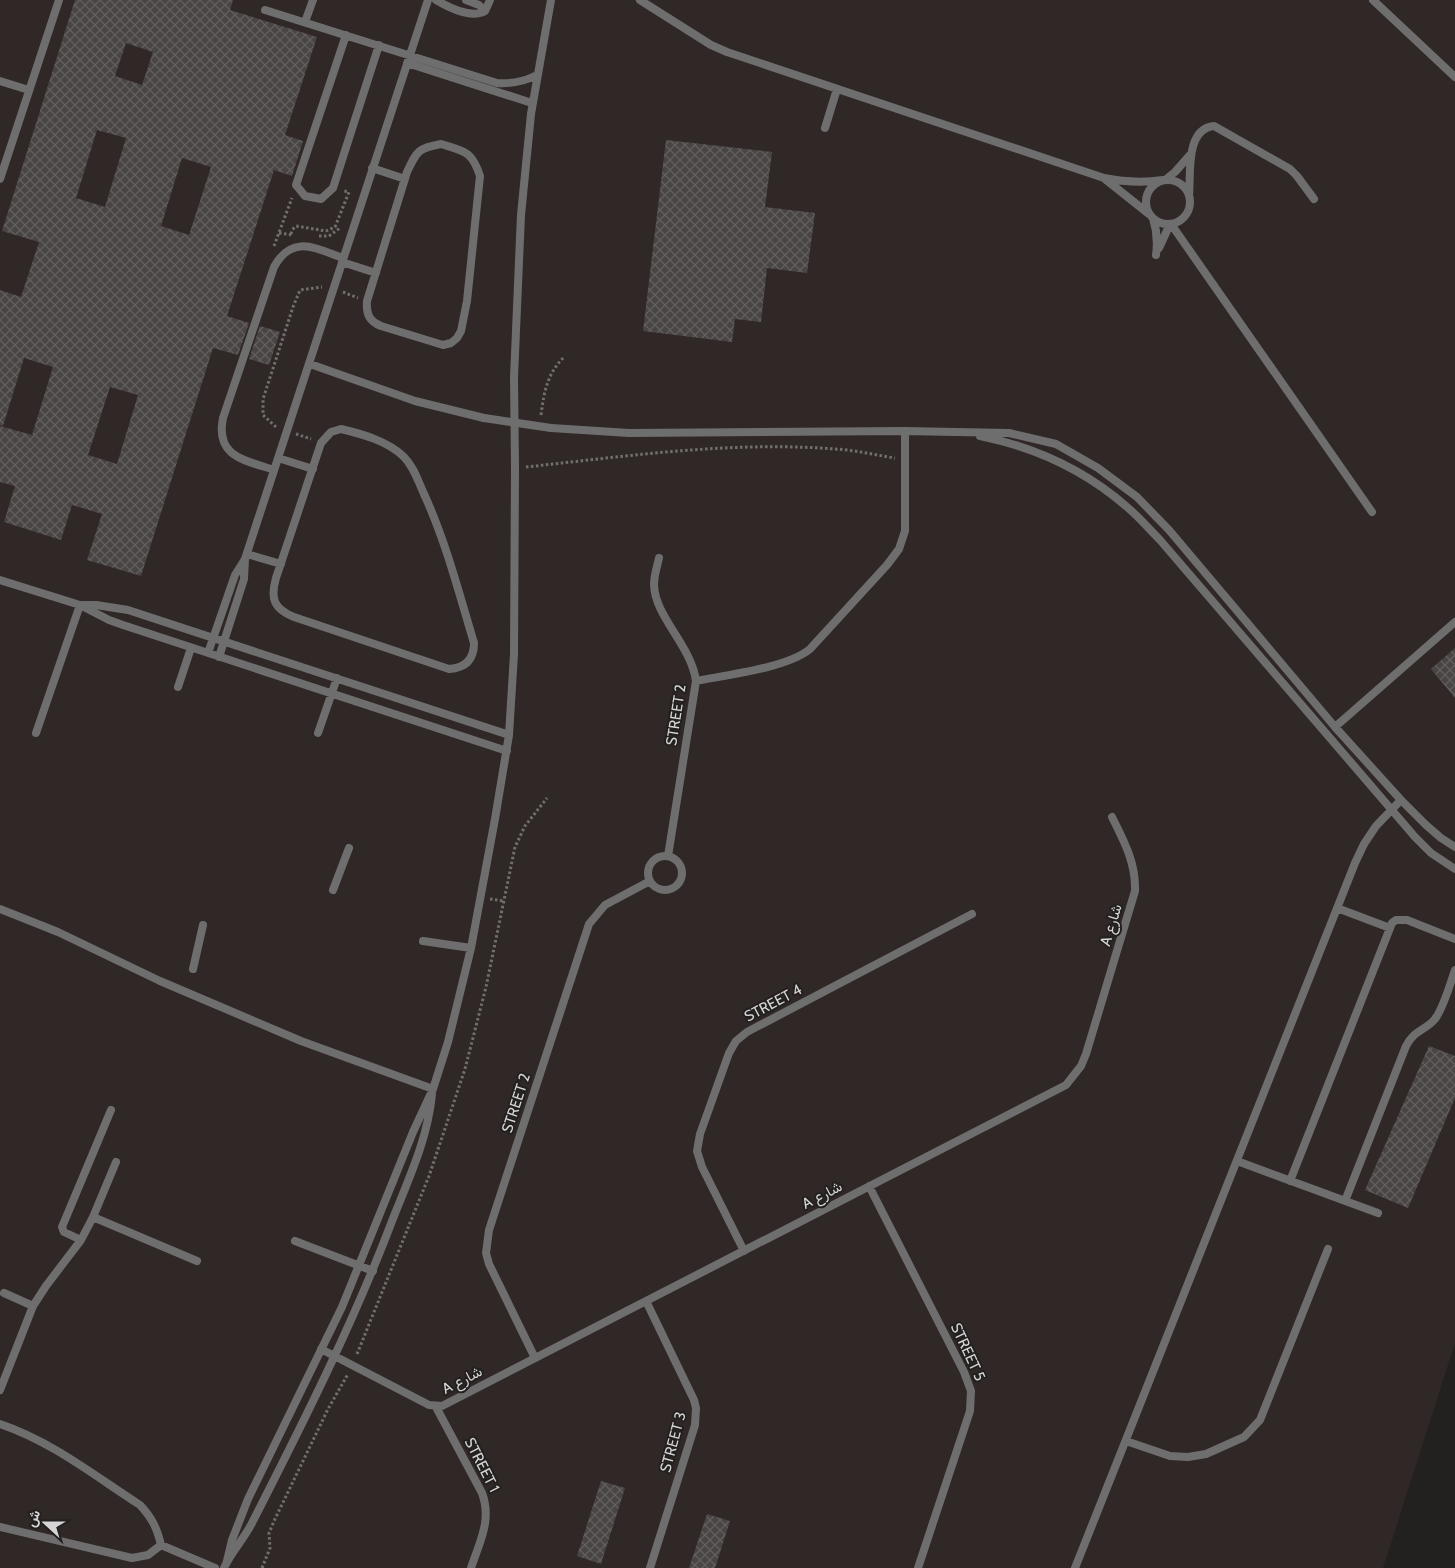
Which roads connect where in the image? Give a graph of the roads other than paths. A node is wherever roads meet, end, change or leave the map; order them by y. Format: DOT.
graph roads {
  1 [pos="59,0"];
  2 [pos="313,0"];
  3 [pos="428,0"];
  4 [pos="436,0"];
  5 [pos="466,0"];
  6 [pos="490,0"];
  7 [pos="551,0"];
  8 [pos="640,0"];
  9 [pos="1372,0"];
  10 [pos="265,10"];
  11 [pos="485,11"];
  12 [pos="305,22"];
  13 [pos="346,35"];
  14 [pos="378,45"];
  15 [pos="409,55"];
  16 [pos="407,63"];
  17 [pos="537,75"];
  18 [pos="1455,76"];
  19 [pos="0,81"];
  20 [pos="837,89"];
  21 [pos="29,90"];
  22 [pos="532,103"];
  23 [pos="825,128"];
  24 [pos="1190,155"];
  25 [pos="372,168"];
  26 [pos="1104,178"];
  27 [pos="0,179"];
  28 [pos="405,179"];
  29 [pos="1164,180"];
  30 [pos="1190,195"];
  31 [pos="1314,200"];
  32 [pos="1152,216"];
  33 [pos="1171,224"];
  34 [pos="343,260"];
  35 [pos="376,273"];
  36 [pos="310,364"];
  37 [pos="905,431"];
  38 [pos="961,432"];
  39 [pos="278,458"];
  40 [pos="274,470"];
  41 [pos="312,470"];
  42 [pos="1372,512"];
  43 [pos="246,556"];
  44 [pos="659,558"];
  45 [pos="281,564"];
  46 [pos="0,580"];
  47 [pos="80,605"];
  48 [pos="1455,622"];
  49 [pos="214,638"];
  50 [pos="224,641"];
  51 [pos="191,648"];
  52 [pos="208,653"];
  53 [pos="219,656"];
  54 [pos="338,678"];
  55 [pos="696,681"];
  56 [pos="178,687"];
  57 [pos="332,694"];
  58 [pos="1335,727"];
  59 [pos="36,733"];
  60 [pos="318,733"];
  61 [pos="509,734"];
  62 [pos="507,751"];
  63 [pos="1401,800"];
  64 [pos="1391,811"];
  65 [pos="1112,817"];
  66 [pos="1455,846"];
  67 [pos="349,848"];
  68 [pos="668,856"];
  69 [pos="1455,869"];
  70 [pos="650,881"];
  71 [pos="333,890"];
  72 [pos="1337,908"];
  73 [pos="0,910"];
  74 [pos="972,914"];
  75 [pos="203,925"];
  76 [pos="1390,928"];
  77 [pos="1455,939"];
  78 [pos="423,941"];
  79 [pos="471,948"];
  80 [pos="193,969"];
  81 [pos="1455,970"];
  82 [pos="433,1089"];
  83 [pos="111,1110"];
  84 [pos="1237,1161"];
  85 [pos="116,1162"];
  86 [pos="1290,1181"];
  87 [pos="869,1186"];
  88 [pos="1345,1201"];
  89 [pos="1378,1213"];
  90 [pos="93,1217"];
  91 [pos="81,1240"];
  92 [pos="295,1241"];
  93 [pos="1328,1249"];
  94 [pos="744,1251"];
  95 [pos="197,1261"];
  96 [pos="360,1266"];
  97 [pos="373,1271"];
  98 [pos="4,1293"];
  99 [pos="646,1301"];
  100 [pos="33,1306"];
  101 [pos="321,1349"];
  102 [pos="335,1356"];
  103 [pos="535,1358"];
  104 [pos="0,1390"];
  105 [pos="436,1406"];
  106 [pos="0,1424"];
  107 [pos="1126,1441"];
  108 [pos="0,1527"];
  109 [pos="161,1545"];
  110 [pos="226,1564"];
  111 [pos="215,1568"];
  112 [pos="471,1568"];
  113 [pos="650,1568"];
  114 [pos="918,1568"];
  115 [pos="1075,1568"];
  1 -- 21 [label="lane"];
  2 -- 12 [label="lane"];
  3 -- 15 [label="lane"];
  4 -- 11 [label="lane"];
  5 -- 11 [label="lane"];
  6 -- 11 [label="lane"];
  7 -- 17 [label="lane"];
  8 -- 20 [label="lane"];
  9 -- 18 [label="lane"];
  10 -- 12 [label="lane"];
  12 -- 13 [label="lane"];
  13 -- 14 [label="lane"];
  13 -- 14 [label="lane"];
  14 -- 15 [label="lane"];
  15 -- 16 [label="lane"];
  15 -- 17 [label="lane"];
  16 -- 22 [label="lane"];
  16 -- 25 [label="lane"];
  17 -- 22 [label="lane"];
  19 -- 21 [label="lane"];
  20 -- 23 [label="lane"];
  20 -- 26 [label="lane"];
  21 -- 27 [label="lane"];
  22 -- 61 [label="lane"];
  24 -- 29 [label="lane"];
  24 -- 30 [label="lane"];
  24 -- 31 [label="lane"];
  25 -- 28 [label="lane"];
  25 -- 34 [label="lane"];
  26 -- 29 [label="lane"];
  26 -- 32 [label="lane"];
  28 -- 35 [label="lane"];
  28 -- 35 [label="lane"];
  29 -- 30 [label="lane"];
  29 -- 32 [label="lane"];
  30 -- 33 [label="lane"];
  32 -- 33 [label="lane"];
  32 -- 33 [label="lane"];
  33 -- 42 [label="lane"];
  34 -- 35 [label="lane"];
  34 -- 36 [label="lane"];
  34 -- 40 [label="lane"];
  36 -- 37 [label="lane, bridge"];
  36 -- 39 [label="lane"];
  37 -- 38 [label="lane"];
  37 -- 55 [label="lane"];
  38 -- 58 [label="lane"];
  38 -- 64 [label="lane"];
  39 -- 40 [label="lane"];
  39 -- 41 [label="lane"];
  40 -- 43 [label="lane"];
  41 -- 45 [label="lane"];
  41 -- 45 [label="lane"];
  43 -- 45 [label="lane"];
  43 -- 49 [label="lane"];
  43 -- 50 [label="lane"];
  44 -- 55 [label="lane, STREET 2"];
  46 -- 47 [label="lane"];
  47 -- 49 [label="lane"];
  47 -- 51 [label="lane"];
  47 -- 59 [label="lane"];
  48 -- 58 [label="lane"];
  49 -- 50 [label="lane"];
  49 -- 52 [label="lane"];
  50 -- 53 [label="lane"];
  50 -- 54 [label="lane"];
  51 -- 52 [label="lane"];
  51 -- 56 [label="lane"];
  52 -- 53 [label="lane"];
  53 -- 57 [label="lane"];
  54 -- 57 [label="lane"];
  54 -- 61 [label="lane"];
  55 -- 68 [label="lane, STREET 2"];
  57 -- 60 [label="lane"];
  57 -- 62 [label="lane"];
  58 -- 63 [label="lane"];
  61 -- 62 [label="lane"];
  62 -- 79 [label="lane"];
  63 -- 64 [label="lane"];
  63 -- 66 [label="lane"];
  64 -- 69 [label="lane"];
  64 -- 72 [label="lane"];
  65 -- 87 [label="lane, A شارع"];
  67 -- 71 [label="lane"];
  68 -- 70 [label="lane"];
  68 -- 70 [label="lane"];
  70 -- 103 [label="lane, STREET 2"];
  72 -- 76 [label="lane"];
  72 -- 84 [label="lane"];
  73 -- 82 [label="lane"];
  74 -- 94 [label="lane, STREET 4"];
  75 -- 80 [label="lane"];
  76 -- 77 [label="lane"];
  76 -- 86 [label="lane"];
  78 -- 79 [label="lane"];
  79 -- 82 [label="lane"];
  81 -- 88 [label="lane"];
  82 -- 96 [label="lane"];
  82 -- 97 [label="lane"];
  83 -- 91 [label="lane"];
  84 -- 86 [label="lane"];
  84 -- 107 [label="lane"];
  85 -- 90 [label="lane"];
  86 -- 88 [label="lane"];
  87 -- 94 [label="lane, A شارع"];
  87 -- 114 [label="lane, STREET 5"];
  88 -- 89 [label="lane"];
  90 -- 91 [label="lane"];
  90 -- 95 [label="lane"];
  91 -- 100 [label="lane"];
  92 -- 96 [label="lane"];
  93 -- 107 [label="lane"];
  94 -- 99 [label="lane, A شارع"];
  96 -- 97 [label="lane"];
  96 -- 101 [label="lane"];
  97 -- 102 [label="lane"];
  98 -- 100 [label="lane"];
  99 -- 103 [label="lane, A شارع"];
  99 -- 113 [label="lane, STREET 3"];
  100 -- 104 [label="lane"];
  101 -- 102 [label="lane, A شارع"];
  101 -- 110 [label="lane"];
  102 -- 105 [label="lane, A شارع"];
  102 -- 110 [label="lane"];
  103 -- 105 [label="lane, A شارع"];
  105 -- 112 [label="lane, STREET 1"];
  106 -- 109 [label="lane"];
  107 -- 115 [label="lane"];
  108 -- 109 [label="lane"];
  109 -- 111 [label="lane"];
}
